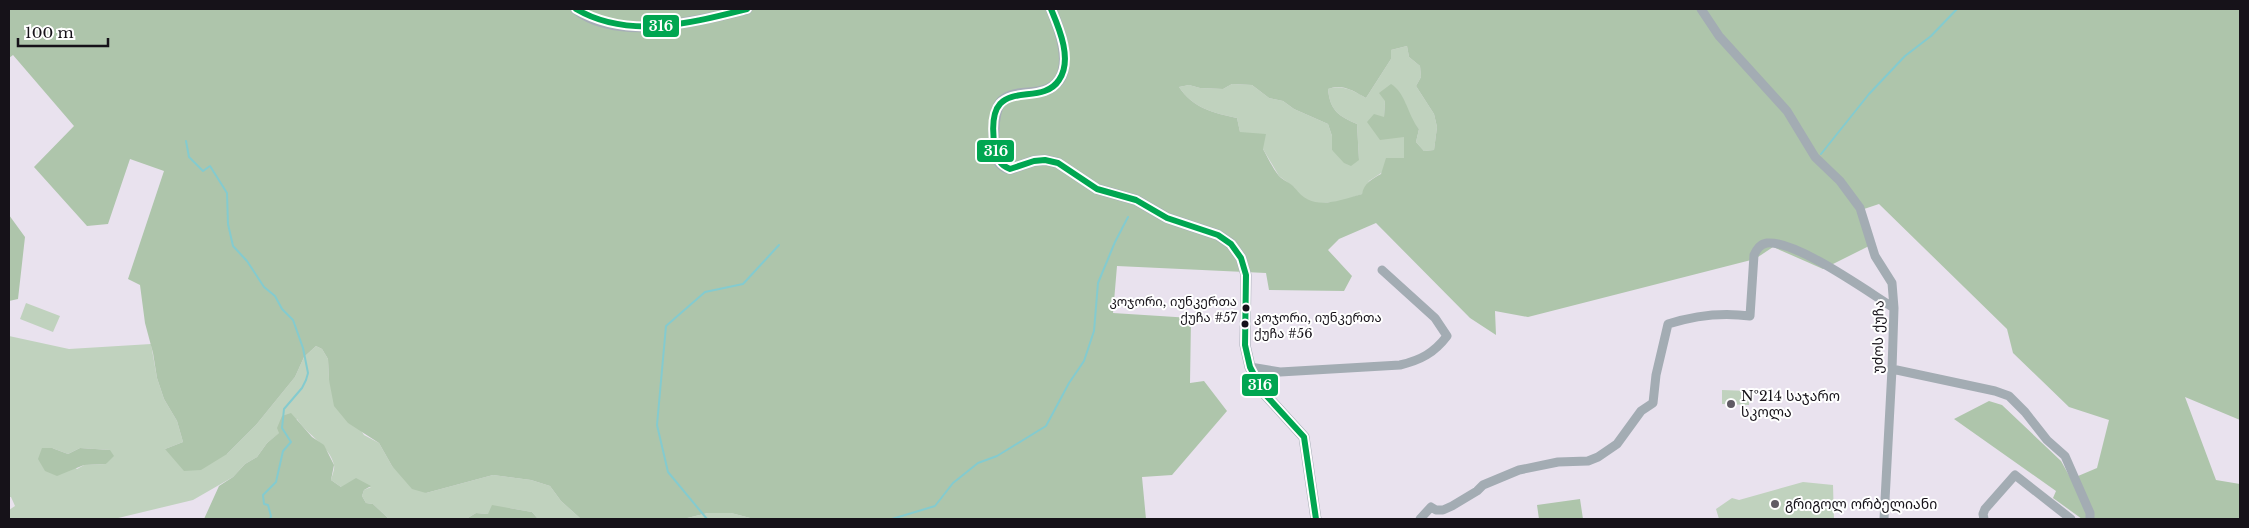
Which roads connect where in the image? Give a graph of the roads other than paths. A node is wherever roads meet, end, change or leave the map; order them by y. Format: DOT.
graph roads {
  1 [pos="576,9"];
  2 [pos="748,9"];
  3 [pos="1051,9"];
  4 [pos="1701,9"];
  5 [pos="1382,270"];
  6 [pos="1894,308"];
  7 [pos="1250,367"];
  8 [pos="1892,369"];
  9 [pos="1316,519"];
  10 [pos="1420,519"];
  11 [pos="1884,519"];
  12 [pos="1984,519"];
  13 [pos="2071,519"];
  14 [pos="2090,519"];
  1 -- 2 [label="main road"];
  3 -- 7 [label="main road"];
  4 -- 6 [label="street, უძოს ქუჩა"];
  5 -- 7 [label="street"];
  6 -- 8 [label="street, უძოს ქუჩა"];
  6 -- 10 [label="street"];
  7 -- 9 [label="main road"];
  8 -- 11 [label="street, უძოს ქუჩა"];
  8 -- 14 [label="street"];
  12 -- 13 [label="street"];
}
